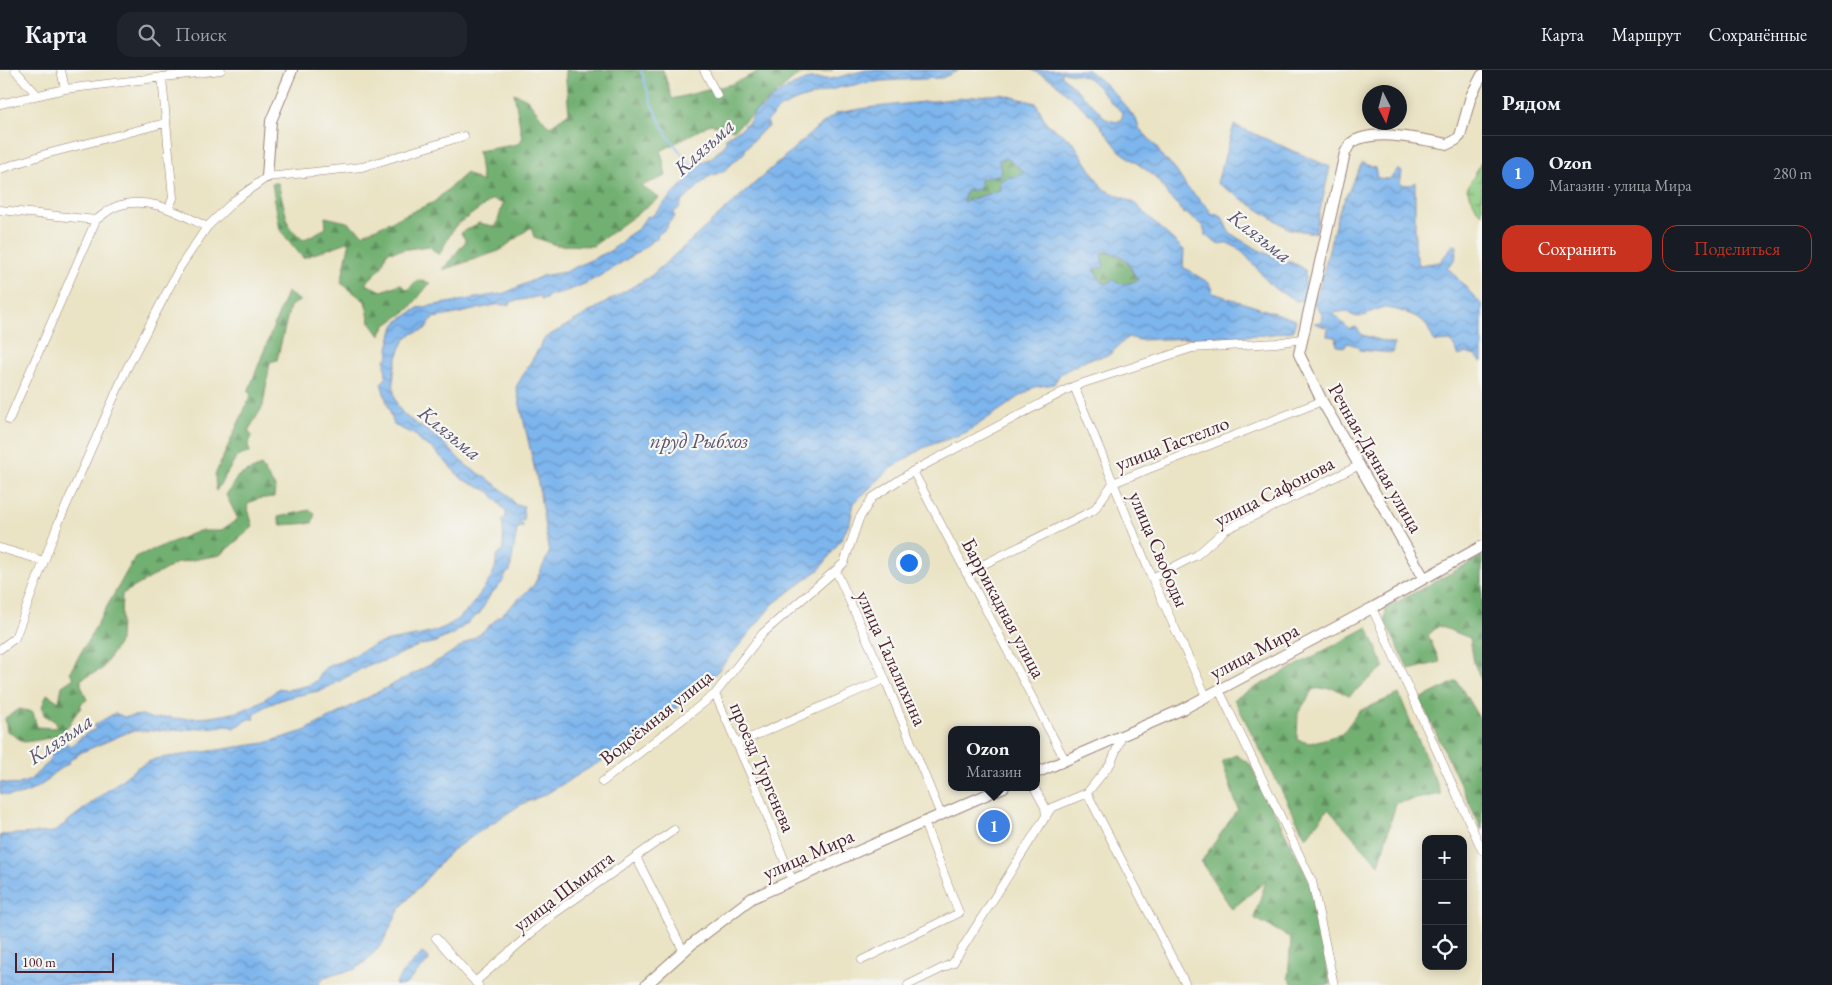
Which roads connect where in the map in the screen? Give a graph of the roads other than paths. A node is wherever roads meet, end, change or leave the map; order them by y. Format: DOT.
graph roads {
  1 [pos="15,70"];
  2 [pos="62,70"];
  3 [pos="209,70"];
  4 [pos="221,70"];
  5 [pos="292,70"];
  6 [pos="704,70"];
  7 [pos="1482,75"];
  8 [pos="162,77"];
  9 [pos="65,89"];
  10 [pos="37,95"];
  11 [pos="717,95"];
  12 [pos="0,104"];
  13 [pos="165,123"];
  14 [pos="464,136"];
  15 [pos="0,169"];
  16 [pos="266,177"];
  17 [pos="170,208"];
  18 [pos="0,210"];
  19 [pos="96,220"];
  20 [pos="207,227"];
  21 [pos="1301,339"];
  22 [pos="1074,386"];
  23 [pos="1322,402"];
  24 [pos="9,420"];
  25 [pos="1360,465"];
  26 [pos="913,472"];
  27 [pos="1114,483"];
  28 [pos="1482,546"];
  29 [pos="0,548"];
  30 [pos="44,561"];
  31 [pos="836,571"];
  32 [pos="966,573"];
  33 [pos="1152,578"];
  34 [pos="1424,578"];
  35 [pos="1372,608"];
  36 [pos="0,649"];
  37 [pos="885,679"];
  38 [pos="1219,690"];
  39 [pos="715,694"];
  40 [pos="1206,696"];
  41 [pos="1122,736"];
  42 [pos="736,744"];
  43 [pos="1065,760"];
  44 [pos="1040,771"];
  45 [pos="602,782"];
  46 [pos="995,791"];
  47 [pos="1036,791"];
  48 [pos="1087,793"];
  49 [pos="941,815"];
  50 [pos="1046,817"];
  51 [pos="924,822"];
  52 [pos="674,830"];
  53 [pos="1482,850"];
  54 [pos="636,857"];
  55 [pos="792,880"];
  56 [pos="436,938"];
  57 [pos="684,952"];
  58 [pos="862,960"];
  59 [pos="477,983"];
  60 [pos="646,985"];
  61 [pos="908,985"];
  62 [pos="1186,985"];
  63 [pos="1334,985"];
  1 -- 10 [label="street"];
  2 -- 9 [label="street"];
  3 -- 4 [label="street"];
  3 -- 8 [label="street"];
  5 -- 16 [label="street"];
  6 -- 11 [label="street"];
  7 -- 21 [label="street"];
  8 -- 9 [label="street"];
  8 -- 13 [label="street"];
  9 -- 10 [label="street"];
  10 -- 12 [label="street"];
  13 -- 15 [label="street"];
  13 -- 17 [label="street"];
  14 -- 16 [label="street"];
  16 -- 20 [label="street"];
  17 -- 19 [label="street"];
  17 -- 20 [label="street"];
  18 -- 19 [label="street"];
  19 -- 24 [label="street"];
  20 -- 30 [label="street"];
  21 -- 22 [label="street, Водоёмная улица"];
  21 -- 23 [label="street, Речная-Дачная улица"];
  22 -- 26 [label="street, Водоёмная улица"];
  22 -- 27 [label="street, улица Свободы"];
  23 -- 25 [label="street, Речная-Дачная улица"];
  23 -- 27 [label="street, улица Гастелло"];
  25 -- 33 [label="street, улица Сафонова"];
  25 -- 34 [label="street, Речная-Дачная улица"];
  26 -- 31 [label="street, Водоёмная улица"];
  26 -- 32 [label="street, Баррикадная улица"];
  27 -- 32 [label="street, улица Гастелло"];
  27 -- 33 [label="street, улица Свободы"];
  28 -- 34 [label="street, улица Мира"];
  29 -- 30 [label="street"];
  30 -- 36 [label="street"];
  31 -- 37 [label="street, улица Талалихина"];
  31 -- 39 [label="street, Водоёмная улица"];
  32 -- 43 [label="street, Баррикадная улица"];
  33 -- 40 [label="street, улица Свободы"];
  34 -- 35 [label="street, улица Мира"];
  35 -- 38 [label="street, улица Мира"];
  35 -- 53 [label="street"];
  37 -- 42 [label="street"];
  37 -- 49 [label="street, улица Талалихина"];
  38 -- 40 [label="street, улица Мира"];
  38 -- 63 [label="street"];
  39 -- 42 [label="street, проезд Тургенева"];
  39 -- 45 [label="street, Водоёмная улица"];
  40 -- 41 [label="street, улица Мира"];
  41 -- 43 [label="street, улица Мира"];
  41 -- 48 [label="street"];
  42 -- 55 [label="street, проезд Тургенева"];
  43 -- 44 [label="street, улица Мира"];
  46 -- 49 [label="street, улица Мира"];
  47 -- 50 [label="street"];
  48 -- 50 [label="street"];
  48 -- 62 [label="street"];
  49 -- 51 [label="street, улица Мира"];
  50 -- 61 [label="street"];
  51 -- 55 [label="street, улица Мира"];
  51 -- 58 [label="street"];
  52 -- 54 [label="street, улица Шмидта"];
  54 -- 57 [label="street"];
  54 -- 59 [label="street, улица Шмидта"];
  55 -- 57 [label="street, улица Мира"];
  56 -- 59 [label="street"];
  57 -- 60 [label="street, улица Мира"];
}
